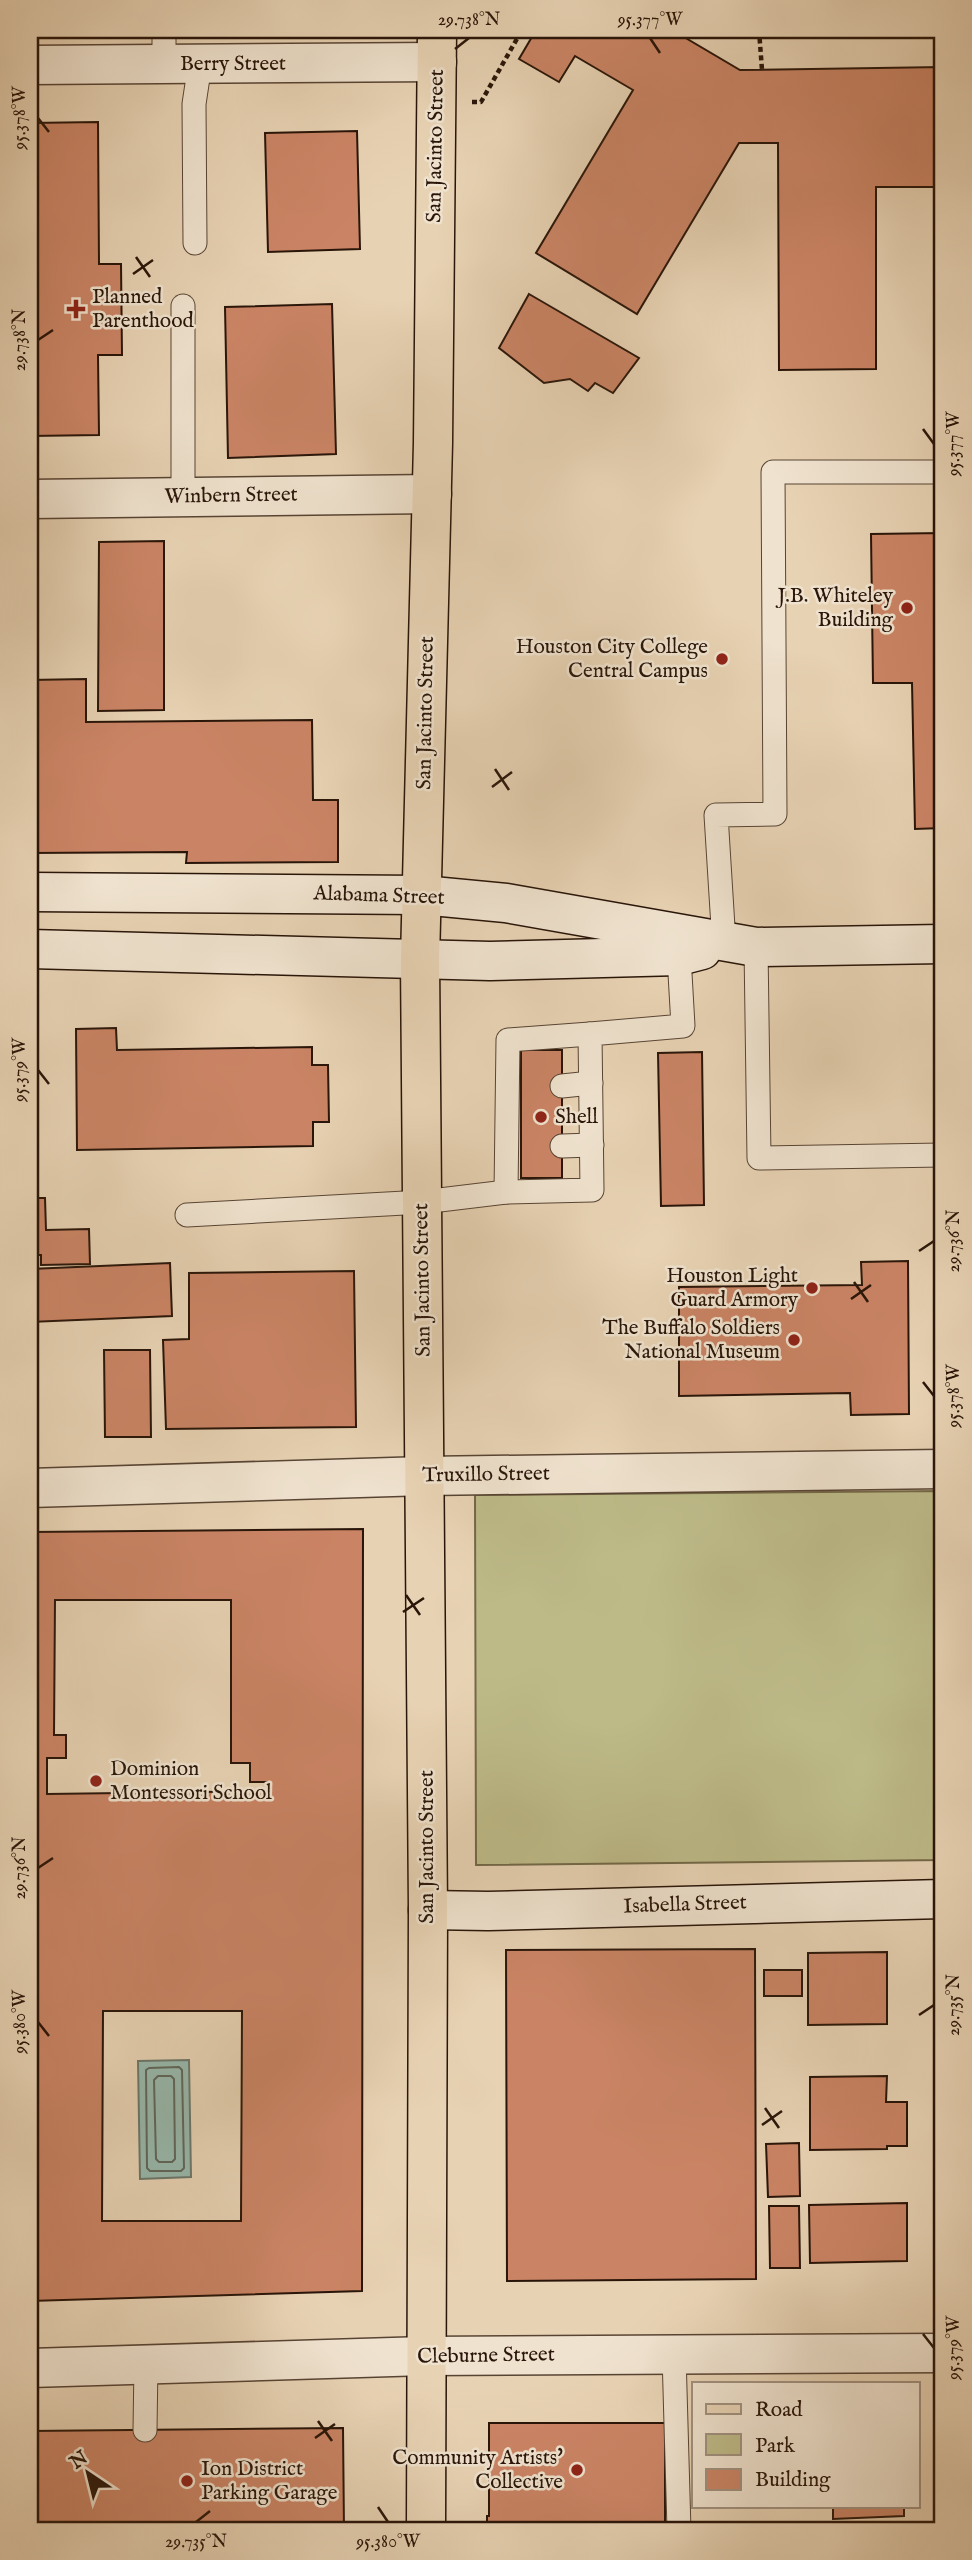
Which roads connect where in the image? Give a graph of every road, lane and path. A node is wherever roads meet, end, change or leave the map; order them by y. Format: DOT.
graph roads {
  1 [pos="522,30"];
  2 [pos="759,30"];
  3 [pos="437,46"];
  4 [pos="176,53"];
  5 [pos="30,65"];
  6 [pos="762,70"];
  7 [pos="437,106"];
  8 [pos="195,243"];
  9 [pos="183,306"];
  10 [pos="942,472"];
  11 [pos="432,494"];
  12 [pos="183,497"];
  13 [pos="30,499"];
  14 [pos="30,892"];
  15 [pos="422,895"];
  16 [pos="942,944"];
  17 [pos="740,945"];
  18 [pos="30,949"];
  19 [pos="679,956"];
  20 [pos="420,960"];
  21 [pos="590,1034"];
  22 [pos="591,1083"];
  23 [pos="562,1086"];
  24 [pos="592,1145"];
  25 [pos="562,1146"];
  26 [pos="942,1155"];
  27 [pos="506,1192"];
  28 [pos="423,1202"];
  29 [pos="187,1215"];
  30 [pos="942,1469"];
  31 [pos="425,1476"];
  32 [pos="30,1488"];
  33 [pos="942,1899"];
  34 [pos="428,1910"];
  35 [pos="942,2353"];
  36 [pos="674,2354"];
  37 [pos="425,2356"];
  38 [pos="146,2364"];
  39 [pos="30,2368"];
  40 [pos="145,2430"];
  41 [pos="426,2530"];
  42 [pos="679,2530"];
  1 -- 7 [label="path"];
  2 -- 6 [label="path"];
  3 -- 4 [label="street, Berry Street"];
  3 -- 7 [label="main road, San Jacinto Street"];
  4 -- 5 [label="street, Berry Street"];
  4 -- 8 [label="lane"];
  7 -- 11 [label="main road, San Jacinto Street"];
  9 -- 12 [label="lane"];
  10 -- 17 [label="lane"];
  11 -- 12 [label="street, Winbern Street"];
  11 -- 15 [label="main road, San Jacinto Street"];
  12 -- 13 [label="street, Winbern Street"];
  14 -- 15 [label="street, Alabama Street"];
  15 -- 17 [label="street, Alabama Street"];
  15 -- 20 [label="main road, San Jacinto Street"];
  16 -- 17 [label="street, Alabama Street"];
  17 -- 19 [label="street, Alabama Street"];
  17 -- 26 [label="lane"];
  18 -- 20 [label="street, Alabama Street"];
  19 -- 20 [label="street, Alabama Street"];
  19 -- 21 [label="lane"];
  20 -- 28 [label="main road, San Jacinto Street"];
  21 -- 22 [label="lane"];
  21 -- 27 [label="lane"];
  22 -- 23 [label="lane"];
  22 -- 24 [label="lane"];
  24 -- 25 [label="lane"];
  24 -- 27 [label="lane"];
  27 -- 28 [label="lane"];
  28 -- 29 [label="lane"];
  28 -- 31 [label="main road, San Jacinto Street"];
  30 -- 31 [label="street, Truxillo Street"];
  31 -- 32 [label="street, Truxillo Street"];
  31 -- 34 [label="main road, San Jacinto Street"];
  33 -- 34 [label="street, Isabella Street"];
  34 -- 37 [label="main road, San Jacinto Street"];
  35 -- 36 [label="street, Cleburne Street"];
  36 -- 37 [label="street, Cleburne Street"];
  36 -- 42 [label="lane"];
  37 -- 38 [label="street, Cleburne Street"];
  37 -- 41 [label="main road, San Jacinto Street"];
  38 -- 39 [label="street, Cleburne Street"];
  38 -- 40 [label="lane"];
}
